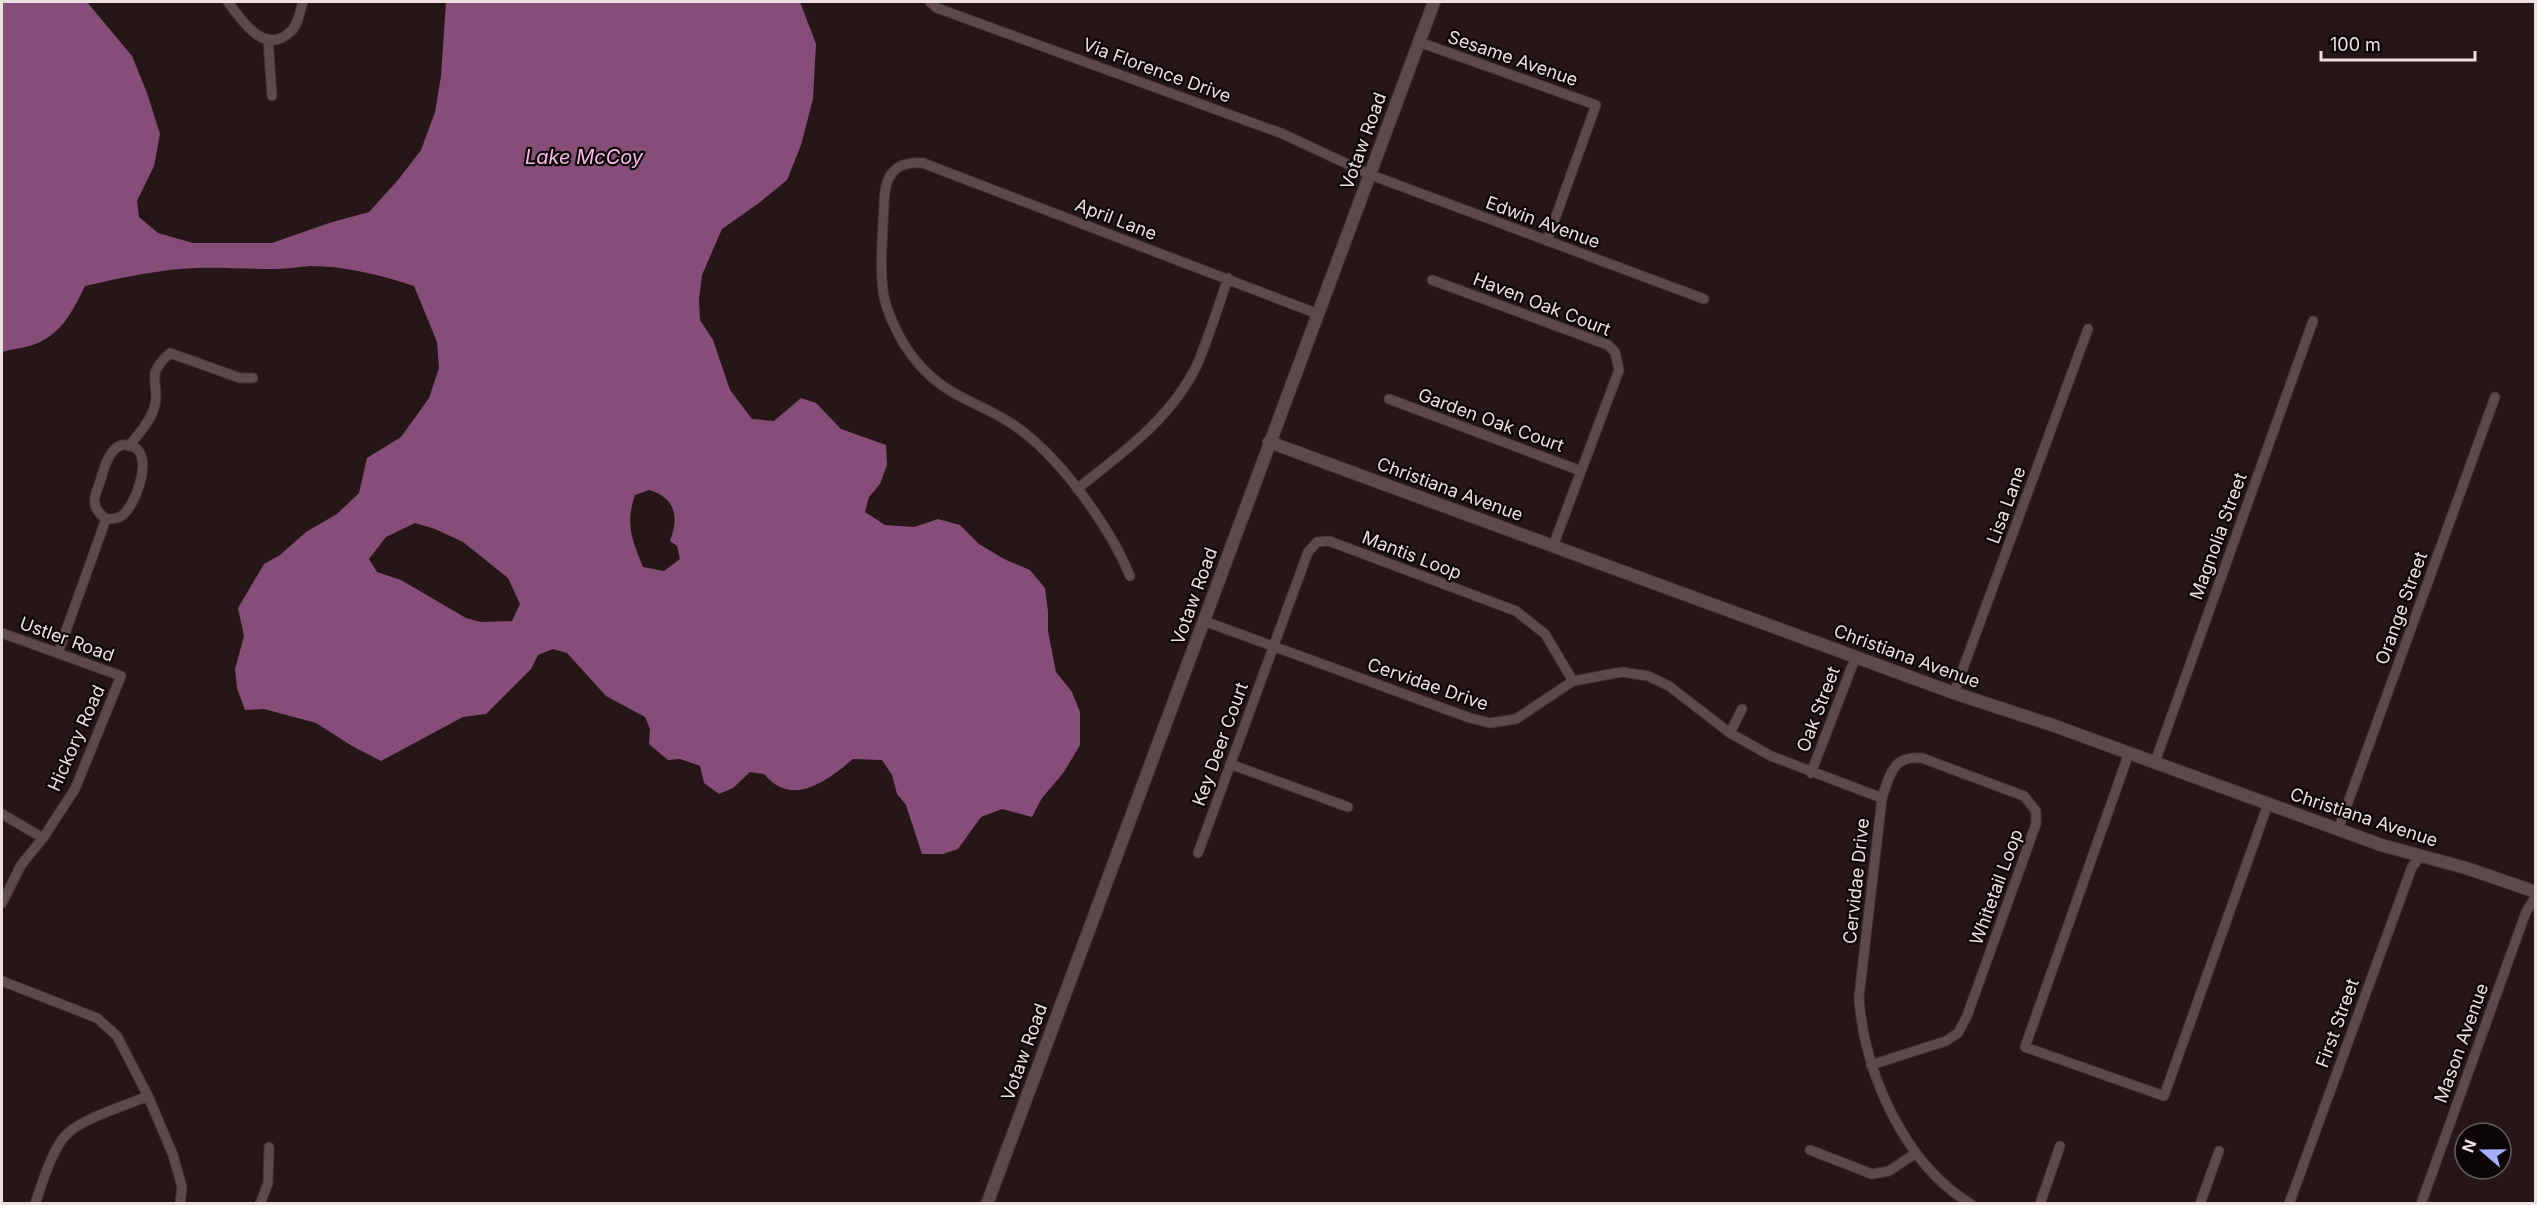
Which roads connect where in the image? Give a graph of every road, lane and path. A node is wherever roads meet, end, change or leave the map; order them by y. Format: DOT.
graph roads {
  1 [pos="228,2"];
  2 [pos="303,2"];
  3 [pos="930,2"];
  4 [pos="1434,2"];
  5 [pos="268,39"];
  6 [pos="1419,42"];
  7 [pos="272,96"];
  8 [pos="1371,175"];
  9 [pos="1547,241"];
  10 [pos="1228,278"];
  11 [pos="1432,280"];
  12 [pos="1704,299"];
  13 [pos="1318,314"];
  14 [pos="2313,321"];
  15 [pos="2088,329"];
  16 [pos="253,378"];
  17 [pos="2495,397"];
  18 [pos="1389,399"];
  19 [pos="1269,442"];
  20 [pos="129,446"];
  21 [pos="1581,471"];
  22 [pos="1077,489"];
  23 [pos="106,519"];
  24 [pos="1553,546"];
  25 [pos="1130,576"];
  26 [pos="1204,621"];
  27 [pos="2,633"];
  28 [pos="1273,647"];
  29 [pos="58,653"];
  30 [pos="1856,656"];
  31 [pos="121,676"];
  32 [pos="1573,681"];
  33 [pos="1954,693"];
  34 [pos="1742,710"];
  35 [pos="1730,733"];
  36 [pos="2129,753"];
  37 [pos="2155,762"];
  38 [pos="1230,764"];
  39 [pos="1811,773"];
  40 [pos="1882,798"];
  41 [pos="2268,804"];
  42 [pos="1348,807"];
  43 [pos="2,814"];
  44 [pos="2338,830"];
  45 [pos="43,838"];
  46 [pos="1198,853"];
  47 [pos="2421,856"];
  48 [pos="2535,894"];
  49 [pos="2,903"];
  50 [pos="2,981"];
  51 [pos="1871,1065"];
  52 [pos="148,1096"];
  53 [pos="2060,1146"];
  54 [pos="269,1147"];
  55 [pos="1810,1150"];
  56 [pos="2219,1151"];
  57 [pos="1916,1153"];
  58 [pos="35,1203"];
  59 [pos="180,1203"];
  60 [pos="260,1203"];
  61 [pos="987,1203"];
  62 [pos="1971,1203"];
  63 [pos="2040,1203"];
  64 [pos="2200,1203"];
  65 [pos="2289,1203"];
  66 [pos="2421,1203"];
  1 -- 5 [label="street"];
  2 -- 5 [label="street"];
  3 -- 8 [label="street, Via Florence Drive"];
  4 -- 6 [label="street, Votaw Road"];
  5 -- 7 [label="street"];
  6 -- 8 [label="street, Votaw Road"];
  6 -- 9 [label="street, Sesame Avenue"];
  8 -- 9 [label="street, Edwin Avenue"];
  8 -- 13 [label="street, Votaw Road"];
  9 -- 12 [label="street, Edwin Avenue"];
  10 -- 13 [label="street, April Lane"];
  10 -- 22 [label="street"];
  10 -- 22 [label="street, April Lane"];
  11 -- 21 [label="street, Haven Oak Court"];
  13 -- 19 [label="street, Votaw Road"];
  14 -- 37 [label="street, Magnolia Street"];
  15 -- 33 [label="street, Lisa Lane"];
  16 -- 20 [label="street"];
  17 -- 44 [label="street, Orange Street"];
  18 -- 21 [label="street, Garden Oak Court"];
  19 -- 24 [label="street, Christiana Avenue"];
  19 -- 26 [label="street, Votaw Road"];
  20 -- 23 [label="street"];
  20 -- 23 [label="street"];
  21 -- 24 [label="street, Haven Oak Court"];
  22 -- 25 [label="street"];
  23 -- 29 [label="street"];
  24 -- 30 [label="street, Christiana Avenue"];
  26 -- 28 [label="street, Cervidae Drive"];
  26 -- 61 [label="street, Votaw Road"];
  27 -- 29 [label="street, Ustler Road"];
  28 -- 32 [label="street, Cervidae Drive"];
  28 -- 32 [label="street, Mantis Loop"];
  28 -- 38 [label="street, Key Deer Court"];
  29 -- 31 [label="street, Ustler Road"];
  30 -- 33 [label="street, Christiana Avenue"];
  30 -- 39 [label="street, Oak Street"];
  31 -- 45 [label="street, Hickory Road"];
  32 -- 35 [label="street, Cervidae Drive"];
  33 -- 36 [label="street, Christiana Avenue"];
  34 -- 35 [label="street"];
  35 -- 39 [label="street, Cervidae Drive"];
  36 -- 37 [label="street, Christiana Avenue"];
  36 -- 41 [label="street"];
  37 -- 41 [label="street, Christiana Avenue"];
  38 -- 42 [label="street"];
  38 -- 46 [label="street, Key Deer Court"];
  39 -- 40 [label="street, Cervidae Drive"];
  40 -- 51 [label="street, Cervidae Drive"];
  40 -- 51 [label="street, Whitetail Loop"];
  41 -- 44 [label="street, Christiana Avenue"];
  43 -- 45 [label="street"];
  44 -- 47 [label="street, Christiana Avenue"];
  45 -- 49 [label="street, Hickory Road"];
  47 -- 48 [label="street, Christiana Avenue"];
  47 -- 65 [label="street, First Street"];
  48 -- 66 [label="street, Mason Avenue"];
  50 -- 52 [label="street"];
  51 -- 57 [label="street, Cervidae Drive"];
  52 -- 58 [label="street"];
  52 -- 59 [label="street"];
  53 -- 63 [label="street"];
  54 -- 60 [label="street"];
  55 -- 57 [label="street"];
  56 -- 64 [label="street"];
  57 -- 62 [label="street, Cervidae Drive"];
}
